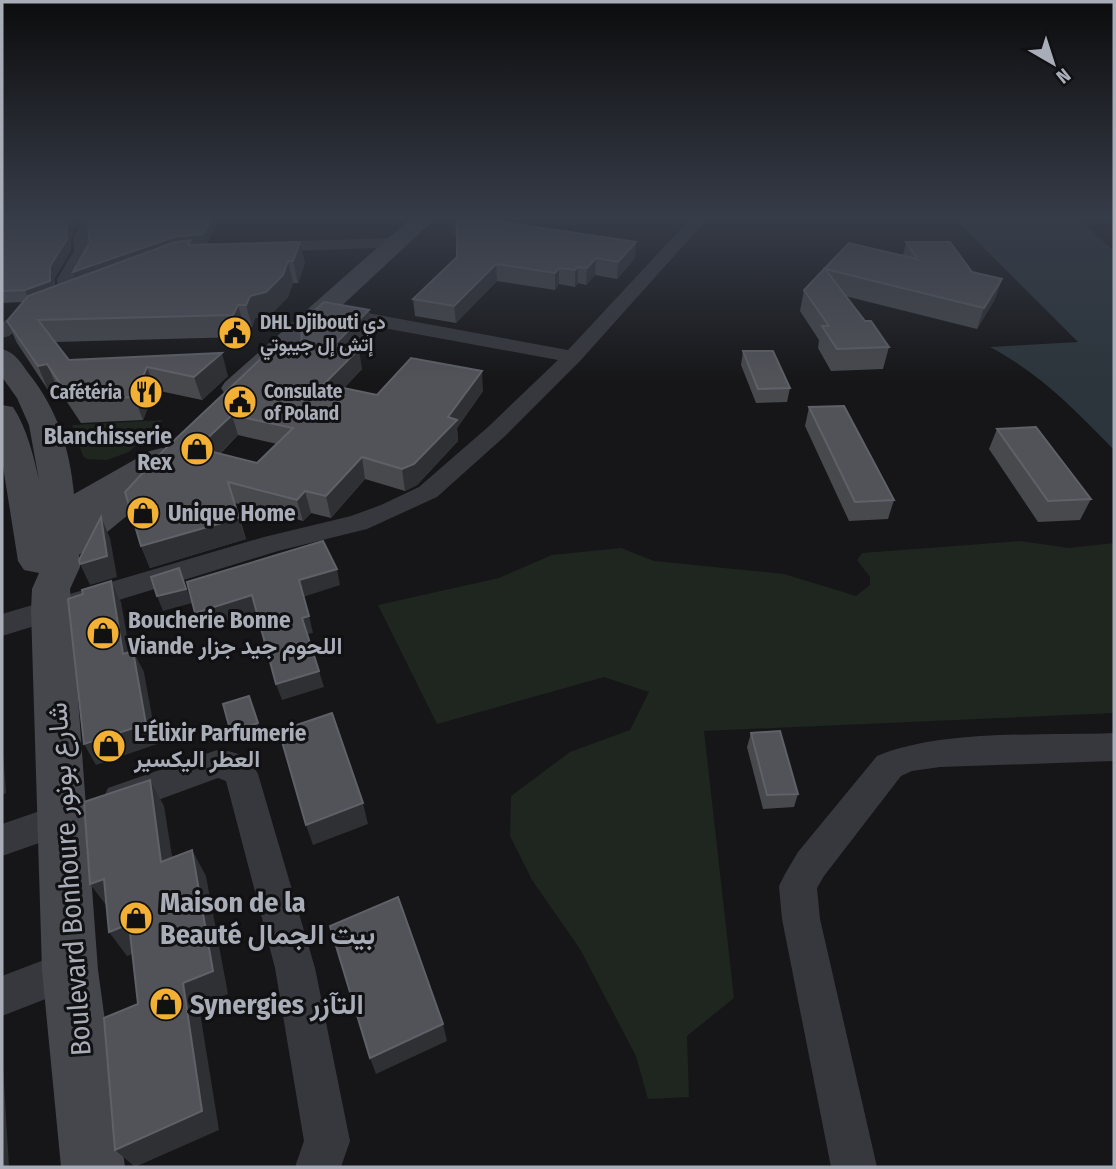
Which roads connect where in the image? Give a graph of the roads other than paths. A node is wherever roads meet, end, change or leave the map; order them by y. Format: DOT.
graph roads {
  1 [pos="71,272"];
  2 [pos="364,272"];
  3 [pos="651,272"];
  4 [pos="88,288"];
  5 [pos="66,297"];
  6 [pos="320,311"];
  7 [pos="2,332"];
  8 [pos="2,358"];
  9 [pos="573,358"];
  10 [pos="218,405"];
  11 [pos="2,414"];
  12 [pos="56,480"];
  13 [pos="111,488"];
  14 [pos="51,561"];
  15 [pos="2,625"];
  16 [pos="1114,747"];
  17 [pos="63,819"];
  18 [pos="2,840"];
  19 [pos="70,970"];
  20 [pos="2,996"];
  21 [pos="93,1167"];
  22 [pos="318,1167"];
  23 [pos="854,1167"];
  1 -- 5 [label="street"];
  2 -- 6 [label="main road"];
  3 -- 9 [label="street"];
  4 -- 5 [label="street"];
  5 -- 7 [label="street"];
  6 -- 9 [label="street"];
  6 -- 10 [label="main road"];
  8 -- 12 [label="main road"];
  9 -- 14 [label="street"];
  11 -- 14 [label="main road"];
  12 -- 13 [label="main road"];
  12 -- 14 [label="main road"];
  13 -- 14 [label="main road"];
  13 -- 14 [label="main road"];
  14 -- 15 [label="street"];
  14 -- 17 [label="main road, Boulevard Bonhoure شارع بونور"];
  16 -- 23 [label="street"];
  17 -- 18 [label="street"];
  17 -- 19 [label="main road, Boulevard Bonhoure شارع بونور"];
  17 -- 22 [label="street"];
  19 -- 20 [label="street"];
  19 -- 21 [label="main road, Boulevard Bonhoure شارع بونور"];
}
